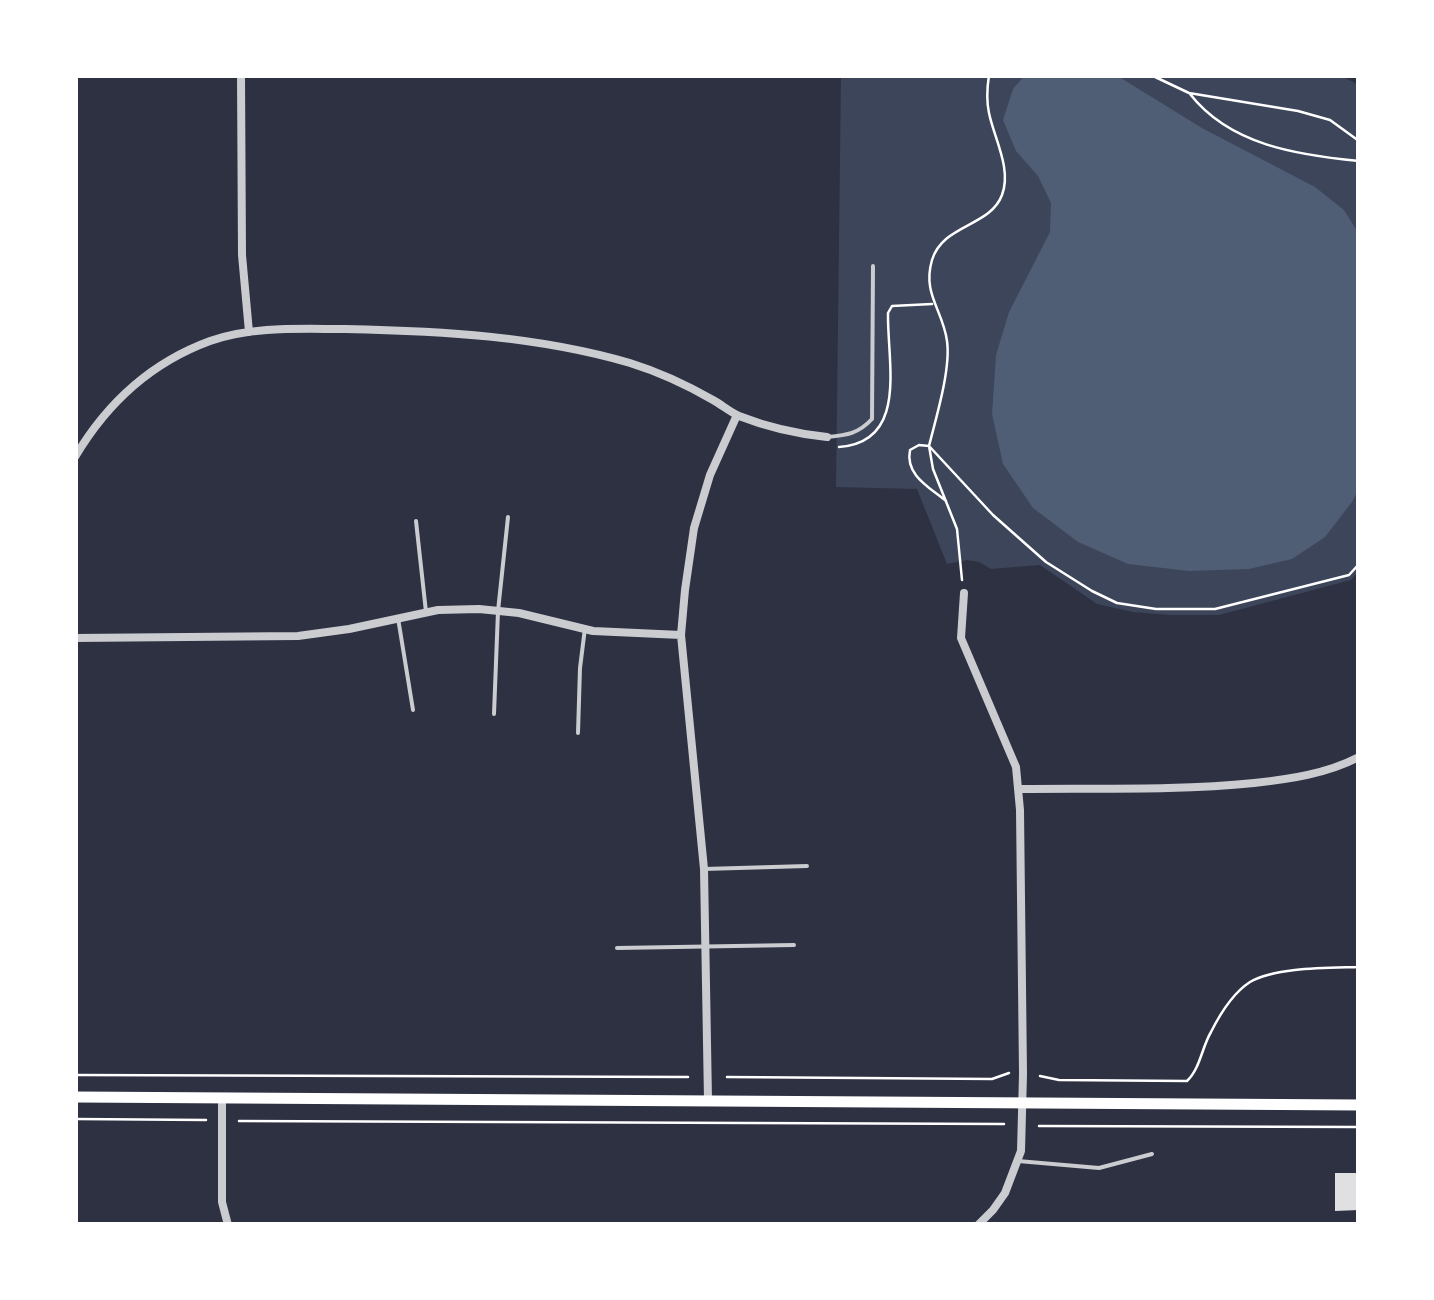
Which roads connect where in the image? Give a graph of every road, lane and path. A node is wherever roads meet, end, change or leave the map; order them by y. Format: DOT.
graph roads {
  1 [pos="242,75"];
  2 [pos="989,75"];
  3 [pos="1152,75"];
  4 [pos="1189,93"];
  5 [pos="1359,140"];
  6 [pos="1359,161"];
  7 [pos="873,266"];
  8 [pos="250,332"];
  9 [pos="737,415"];
  10 [pos="827,437"];
  11 [pos="929,446"];
  12 [pos="75,457"];
  13 [pos="946,501"];
  14 [pos="508,516"];
  15 [pos="416,521"];
  16 [pos="1359,564"];
  17 [pos="964,593"];
  18 [pos="498,610"];
  19 [pos="426,612"];
  20 [pos="398,618"];
  21 [pos="585,628"];
  22 [pos="681,635"];
  23 [pos="75,638"];
  24 [pos="413,710"];
  25 [pos="494,714"];
  26 [pos="578,733"];
  27 [pos="1359,757"];
  28 [pos="1020,789"];
  29 [pos="806,866"];
  30 [pos="704,869"];
  31 [pos="794,945"];
  32 [pos="706,946"];
  33 [pos="618,948"];
  34 [pos="1359,967"];
  35 [pos="1011,1072"];
  36 [pos="75,1075"];
  37 [pos="1040,1076"];
  38 [pos="688,1077"];
  39 [pos="727,1077"];
  40 [pos="75,1097"];
  41 [pos="222,1098"];
  42 [pos="708,1100"];
  43 [pos="1023,1102"];
  44 [pos="1359,1105"];
  45 [pos="75,1119"];
  46 [pos="206,1120"];
  47 [pos="239,1120"];
  48 [pos="1004,1124"];
  49 [pos="1039,1126"];
  50 [pos="1359,1127"];
  51 [pos="1152,1154"];
  52 [pos="1018,1161"];
  53 [pos="228,1225"];
  54 [pos="978,1225"];
  1 -- 8 [label="street"];
  2 -- 11 [label="path"];
  3 -- 4 [label="path"];
  4 -- 5 [label="path"];
  4 -- 6 [label="path"];
  7 -- 10 [label="lane"];
  8 -- 9 [label="street"];
  8 -- 12 [label="street"];
  9 -- 10 [label="street"];
  9 -- 22 [label="street"];
  11 -- 13 [label="path"];
  11 -- 13 [label="path"];
  11 -- 16 [label="path"];
  13 -- 17 [label="path"];
  14 -- 18 [label="lane"];
  15 -- 19 [label="lane"];
  17 -- 28 [label="street"];
  18 -- 19 [label="street"];
  18 -- 21 [label="street"];
  18 -- 25 [label="lane"];
  19 -- 20 [label="street"];
  20 -- 23 [label="street"];
  20 -- 24 [label="lane"];
  21 -- 22 [label="street"];
  21 -- 26 [label="lane"];
  22 -- 30 [label="street"];
  27 -- 28 [label="street"];
  28 -- 43 [label="street"];
  29 -- 30 [label="lane"];
  30 -- 32 [label="street"];
  31 -- 32 [label="lane"];
  32 -- 33 [label="lane"];
  32 -- 42 [label="street"];
  34 -- 37 [label="path"];
  35 -- 39 [label="path"];
  36 -- 38 [label="path"];
  40 -- 41 [label="main road"];
  41 -- 42 [label="main road"];
  41 -- 53 [label="street"];
  42 -- 43 [label="main road"];
  43 -- 44 [label="main road"];
  43 -- 52 [label="street"];
  45 -- 46 [label="path"];
  47 -- 48 [label="path"];
  49 -- 50 [label="path"];
  51 -- 52 [label="lane"];
  52 -- 54 [label="street"];
}
